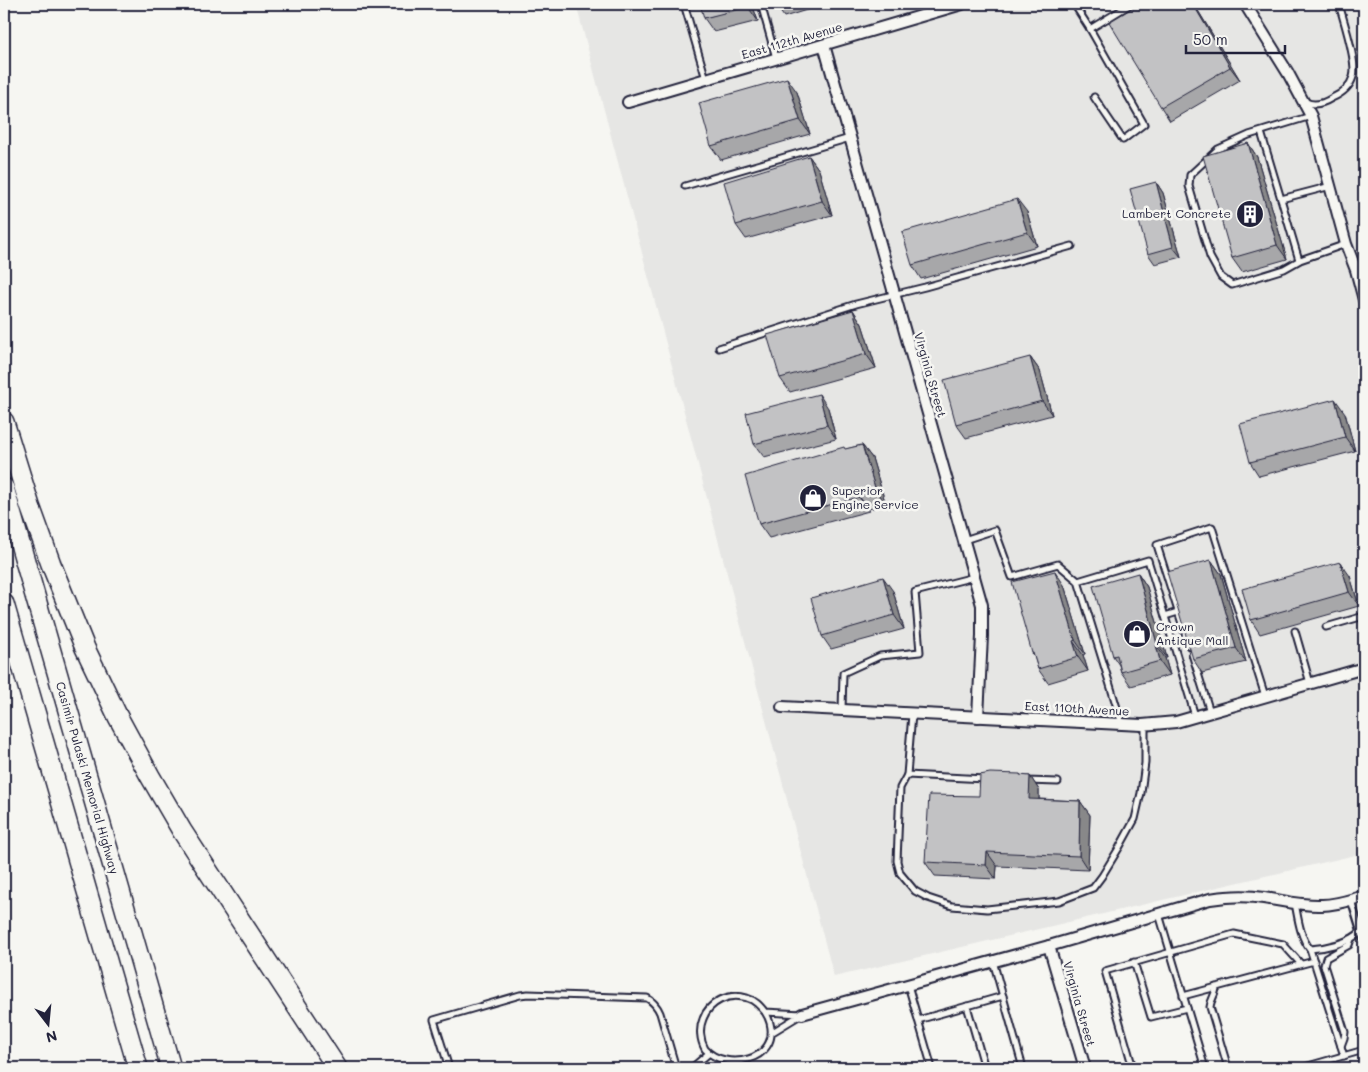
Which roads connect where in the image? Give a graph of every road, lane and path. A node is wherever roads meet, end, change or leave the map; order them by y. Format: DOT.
graph roads {
  1 [pos="684,4"];
  2 [pos="760,4"];
  3 [pos="962,4"];
  4 [pos="1074,4"];
  5 [pos="1131,4"];
  6 [pos="1246,4"];
  7 [pos="1339,4"];
  8 [pos="1090,29"];
  9 [pos="824,45"];
  10 [pos="776,59"];
  11 [pos="706,79"];
  12 [pos="1094,96"];
  13 [pos="1303,100"];
  14 [pos="628,102"];
  15 [pos="1311,116"];
  16 [pos="1261,132"];
  17 [pos="850,138"];
  18 [pos="685,186"];
  19 [pos="1331,186"];
  20 [pos="1281,199"];
  21 [pos="1346,244"];
  22 [pos="1072,246"];
  23 [pos="1299,260"];
  24 [pos="1360,269"];
  25 [pos="894,295"];
  26 [pos="1364,300"];
  27 [pos="719,348"];
  28 [pos="4,422"];
  29 [pos="4,488"];
  30 [pos="963,540"];
  31 [pos="974,577"];
  32 [pos="1078,581"];
  33 [pos="4,604"];
  34 [pos="1178,612"];
  35 [pos="1165,616"];
  36 [pos="1364,616"];
  37 [pos="1326,627"];
  38 [pos="1296,631"];
  39 [pos="1364,668"];
  40 [pos="1310,684"];
  41 [pos="1266,696"];
  42 [pos="782,707"];
  43 [pos="842,710"];
  44 [pos="1210,712"];
  45 [pos="912,714"];
  46 [pos="1195,716"];
  47 [pos="978,717"];
  48 [pos="1122,724"];
  49 [pos="1145,724"];
  50 [pos="907,775"];
  51 [pos="992,779"];
  52 [pos="1020,780"];
  53 [pos="1058,782"];
  54 [pos="1364,896"];
  55 [pos="1351,900"];
  56 [pos="1295,903"];
  57 [pos="1159,914"];
  58 [pos="1361,931"];
  59 [pos="1351,939"];
  60 [pos="1364,942"];
  61 [pos="1049,946"];
  62 [pos="1310,949"];
  63 [pos="1170,951"];
  64 [pos="993,961"];
  65 [pos="1314,961"];
  66 [pos="1134,962"];
  67 [pos="1301,964"];
  68 [pos="908,985"];
  69 [pos="1216,987"];
  70 [pos="1002,996"];
  71 [pos="1183,996"];
  72 [pos="967,1006"];
  73 [pos="1187,1008"];
  74 [pos="765,1012"];
  75 [pos="802,1014"];
  76 [pos="918,1020"];
  77 [pos="771,1033"];
  78 [pos="1341,1046"];
  79 [pos="1364,1050"];
  80 [pos="708,1054"];
  81 [pos="1344,1056"];
  82 [pos="138,1068"];
  83 [pos="171,1068"];
  84 [pos="337,1068"];
  85 [pos="449,1068"];
  86 [pos="676,1068"];
  87 [pos="690,1068"];
  88 [pos="932,1068"];
  89 [pos="985,1068"];
  90 [pos="1023,1068"];
  91 [pos="1085,1068"];
  92 [pos="1133,1068"];
  93 [pos="1205,1068"];
  94 [pos="1228,1068"];
  95 [pos="1301,1068"];
  1 -- 11 [label="lane"];
  2 -- 10 [label="lane"];
  3 -- 9 [label="street, East 112th Avenue"];
  4 -- 8 [label="lane"];
  5 -- 8 [label="lane"];
  6 -- 13 [label="street"];
  7 -- 13 [label="lane"];
  8 -- 12 [label="lane"];
  9 -- 10 [label="street, East 112th Avenue"];
  9 -- 17 [label="street, Virginia Street"];
  10 -- 11 [label="street, East 112th Avenue"];
  11 -- 14 [label="street, East 112th Avenue"];
  13 -- 15 [label="street"];
  15 -- 16 [label="lane"];
  15 -- 19 [label="street"];
  16 -- 20 [label="lane"];
  16 -- 23 [label="lane"];
  17 -- 18 [label="lane"];
  17 -- 25 [label="street, Virginia Street"];
  19 -- 20 [label="lane"];
  19 -- 21 [label="street"];
  20 -- 23 [label="lane"];
  21 -- 23 [label="lane"];
  21 -- 24 [label="street"];
  22 -- 25 [label="lane"];
  24 -- 26 [label="street"];
  25 -- 27 [label="lane"];
  25 -- 30 [label="street, Virginia Street"];
  28 -- 84 [label="highway"];
  29 -- 83 [label="highway, Casimir Pulaski Memorial Highway"];
  30 -- 31 [label="street, Virginia Street"];
  30 -- 32 [label="lane"];
  31 -- 43 [label="lane"];
  31 -- 47 [label="street, Virginia Street"];
  32 -- 35 [label="lane"];
  32 -- 48 [label="lane"];
  33 -- 82 [label="highway"];
  34 -- 35 [label="lane"];
  34 -- 41 [label="lane"];
  34 -- 44 [label="lane"];
  35 -- 46 [label="lane"];
  36 -- 37 [label="lane"];
  38 -- 40 [label="lane"];
  39 -- 40 [label="street, East 110th Avenue"];
  40 -- 41 [label="street, East 110th Avenue"];
  41 -- 44 [label="street, East 110th Avenue"];
  42 -- 43 [label="street, East 110th Avenue"];
  43 -- 45 [label="street, East 110th Avenue"];
  44 -- 46 [label="street, East 110th Avenue"];
  45 -- 47 [label="street, East 110th Avenue"];
  45 -- 50 [label="lane"];
  46 -- 49 [label="street, East 110th Avenue"];
  47 -- 48 [label="street, East 110th Avenue"];
  48 -- 49 [label="street, East 110th Avenue"];
  49 -- 50 [label="lane"];
  50 -- 51 [label="lane"];
  52 -- 53 [label="lane"];
  54 -- 55 [label="street"];
  55 -- 56 [label="street"];
  55 -- 58 [label="lane"];
  56 -- 57 [label="street"];
  56 -- 62 [label="lane"];
  57 -- 61 [label="street"];
  57 -- 63 [label="lane"];
  58 -- 59 [label="lane"];
  58 -- 60 [label="lane"];
  59 -- 62 [label="lane"];
  59 -- 78 [label="lane"];
  61 -- 64 [label="street"];
  61 -- 91 [label="street, Virginia Street"];
  62 -- 65 [label="lane"];
  63 -- 66 [label="lane"];
  63 -- 67 [label="lane"];
  63 -- 71 [label="lane"];
  64 -- 68 [label="street"];
  64 -- 70 [label="lane"];
  65 -- 67 [label="lane"];
  65 -- 78 [label="lane"];
  66 -- 73 [label="lane"];
  66 -- 92 [label="lane"];
  67 -- 69 [label="lane"];
  68 -- 75 [label="street"];
  68 -- 76 [label="lane"];
  69 -- 71 [label="lane"];
  69 -- 94 [label="lane"];
  70 -- 72 [label="lane"];
  70 -- 90 [label="lane"];
  71 -- 73 [label="lane"];
  72 -- 76 [label="lane"];
  72 -- 89 [label="lane"];
  73 -- 93 [label="lane"];
  74 -- 75 [label="lane"];
  74 -- 77 [label="lane"];
  74 -- 80 [label="lane"];
  75 -- 77 [label="lane"];
  76 -- 88 [label="lane"];
  77 -- 80 [label="lane"];
  78 -- 81 [label="lane"];
  79 -- 81 [label="lane"];
  80 -- 87 [label="lane"];
  81 -- 95 [label="lane"];
  85 -- 86 [label="lane"];
}
